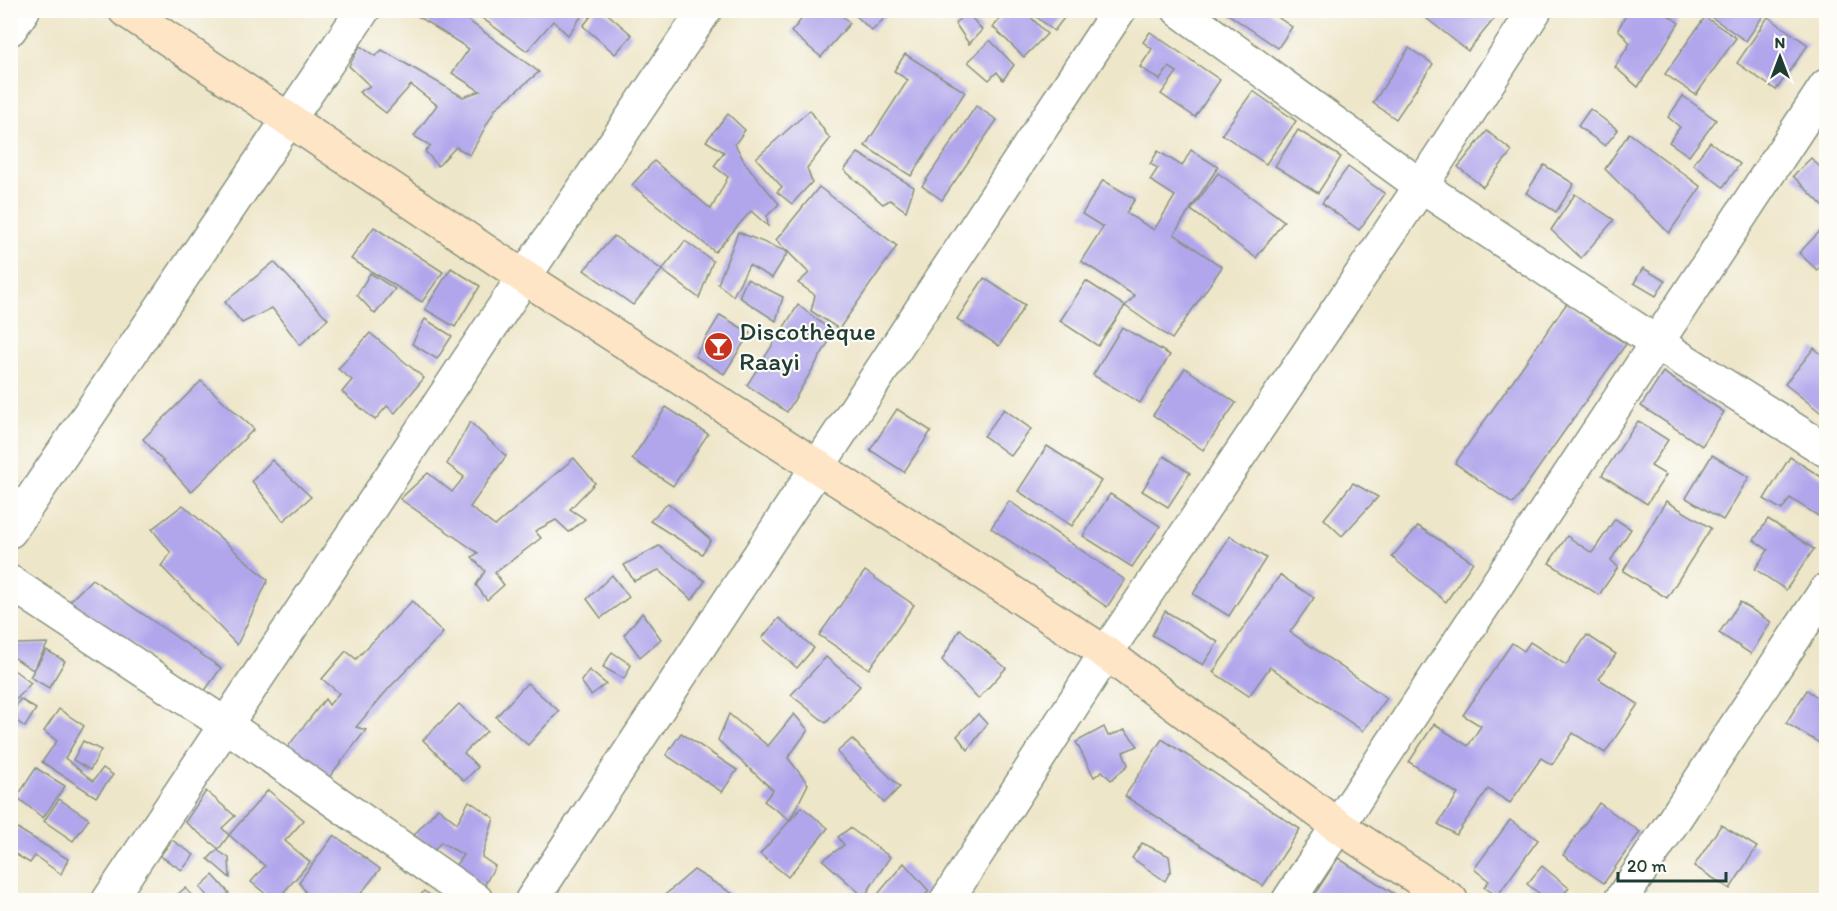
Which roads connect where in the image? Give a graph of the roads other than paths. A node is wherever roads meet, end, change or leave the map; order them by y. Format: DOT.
graph roads {
  1 [pos="23,10"];
  2 [pos="125,10"];
  3 [pos="363,10"];
  4 [pos="705,10"];
  5 [pos="1119,10"];
  6 [pos="1179,10"];
  7 [pos="1535,10"];
  8 [pos="10,29"];
  9 [pos="1827,86"];
  10 [pos="289,122"];
  11 [pos="1421,186"];
  12 [pos="524,277"];
  13 [pos="1657,343"];
  14 [pos="1827,450"];
  15 [pos="819,468"];
  16 [pos="10,531"];
  17 [pos="10,582"];
  18 [pos="1827,590"];
  19 [pos="1106,653"];
  20 [pos="226,725"];
  21 [pos="1338,826"];
  22 [pos="109,900"];
  23 [pos="476,900"];
  24 [pos="532,900"];
  25 [pos="947,900"];
  26 [pos="1289,900"];
  27 [pos="1451,900"];
  28 [pos="1621,900"];
  1 -- 8 [label="street"];
  2 -- 10 [label="street"];
  3 -- 10 [label="street"];
  4 -- 12 [label="street"];
  5 -- 15 [label="street"];
  6 -- 11 [label="street"];
  7 -- 11 [label="street"];
  9 -- 13 [label="street"];
  10 -- 12 [label="street"];
  10 -- 16 [label="street"];
  11 -- 13 [label="street"];
  11 -- 19 [label="street"];
  12 -- 15 [label="street"];
  12 -- 20 [label="street"];
  13 -- 14 [label="street"];
  13 -- 21 [label="street"];
  15 -- 19 [label="street"];
  15 -- 24 [label="street"];
  17 -- 20 [label="street"];
  18 -- 28 [label="street"];
  19 -- 21 [label="street"];
  19 -- 25 [label="street"];
  20 -- 22 [label="street"];
  20 -- 23 [label="street"];
  21 -- 26 [label="street"];
  21 -- 27 [label="street"];
}
